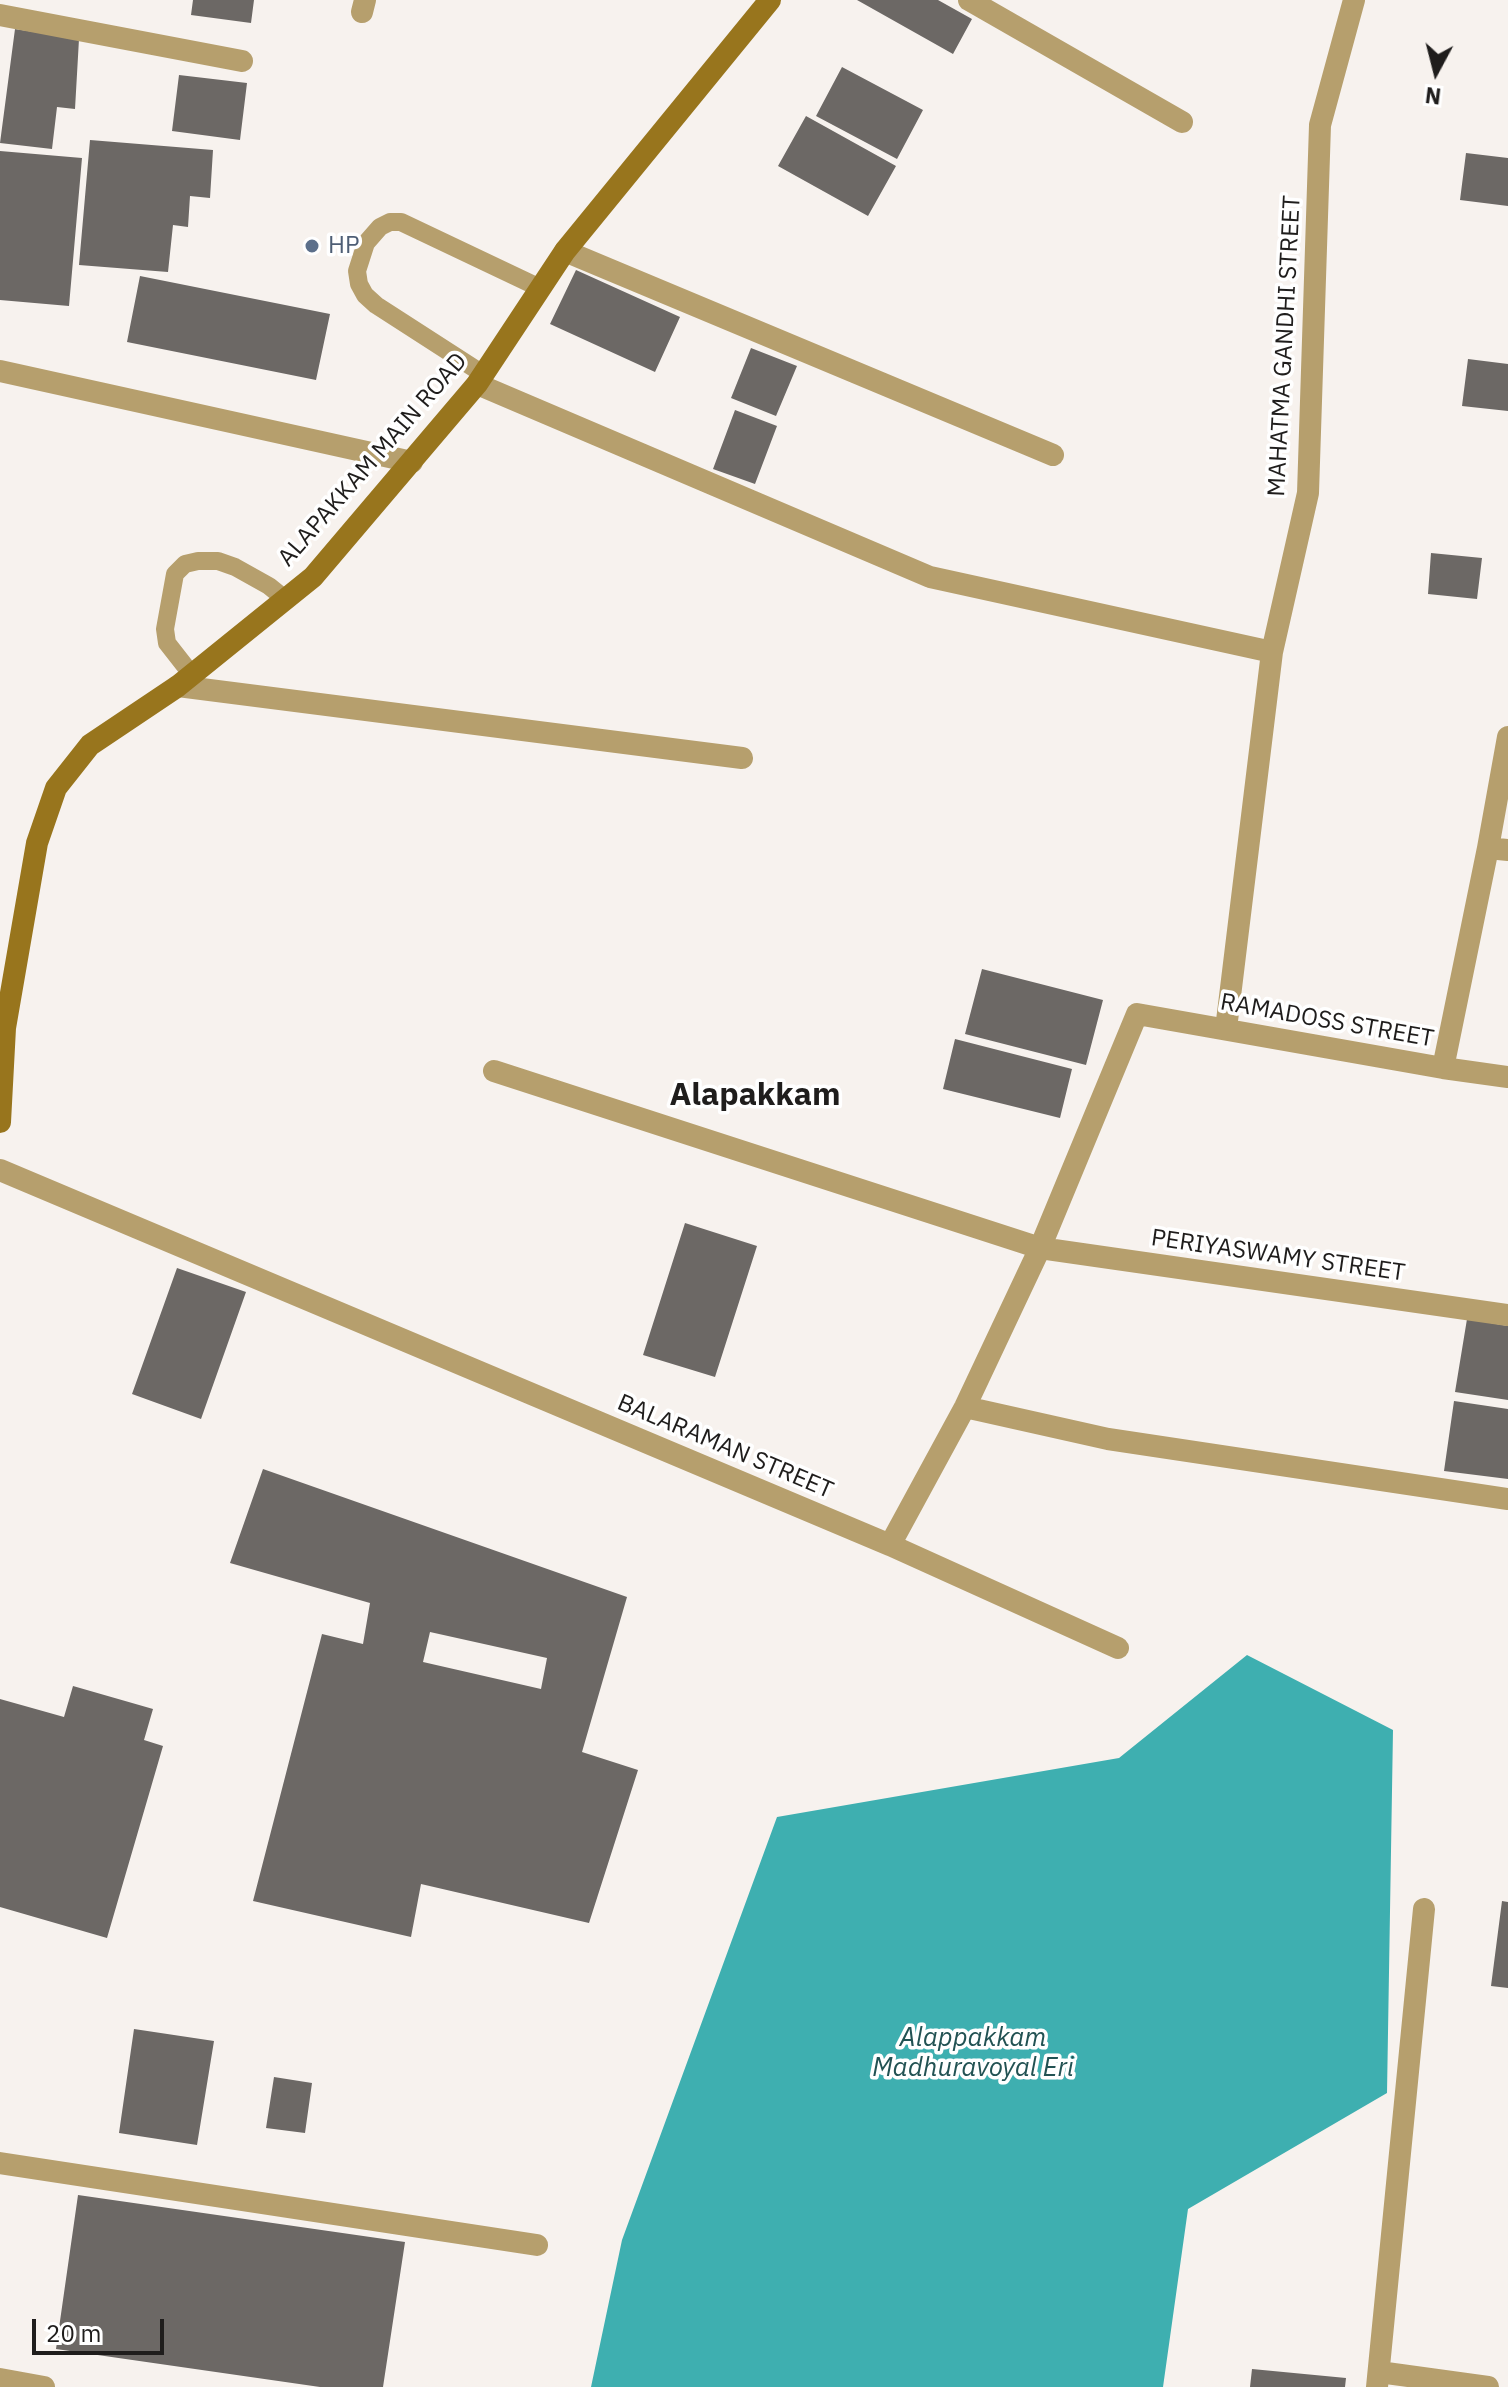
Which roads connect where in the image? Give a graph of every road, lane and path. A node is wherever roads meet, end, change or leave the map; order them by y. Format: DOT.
graph roads {
  1 [pos="770,0"];
  2 [pos="969,0"];
  3 [pos="1354,0"];
  4 [pos="0,15"];
  5 [pos="242,61"];
  6 [pos="1182,122"];
  7 [pos="565,251"];
  8 [pos="540,288"];
  9 [pos="0,371"];
  10 [pos="480,379"];
  11 [pos="1053,455"];
  12 [pos="412,462"];
  13 [pos="285,599"];
  14 [pos="1272,652"];
  15 [pos="185,680"];
  16 [pos="1508,737"];
  17 [pos="742,758"];
  18 [pos="1498,849"];
  19 [pos="3,1028"];
  20 [pos="1226,1029"];
  21 [pos="1443,1068"];
  22 [pos="494,1071"];
  23 [pos="1508,1077"];
  24 [pos="0,1122"];
  25 [pos="0,1170"];
  26 [pos="1040,1248"];
  27 [pos="1508,1315"];
  28 [pos="965,1407"];
  29 [pos="1508,1499"];
  30 [pos="890,1545"];
  31 [pos="1118,1648"];
  32 [pos="1424,1909"];
  33 [pos="0,2163"];
  34 [pos="537,2245"];
  35 [pos="0,2379"];
  36 [pos="1378,2380"];
  37 [pos="44,2387"];
  38 [pos="1488,2387"];
  1 -- 7 [label="main road, ALAPAKKAM MAIN ROAD"];
  2 -- 6 [label="street"];
  3 -- 14 [label="street, MAHATMA GANDHI STREET"];
  4 -- 5 [label="street"];
  7 -- 8 [label="main road, ALAPAKKAM MAIN ROAD"];
  7 -- 11 [label="street"];
  8 -- 10 [label="main road, ALAPAKKAM MAIN ROAD"];
  8 -- 10 [label="lane"];
  9 -- 12 [label="street"];
  10 -- 12 [label="main road, ALAPAKKAM MAIN ROAD"];
  10 -- 14 [label="street"];
  12 -- 13 [label="main road, ALAPAKKAM MAIN ROAD"];
  13 -- 15 [label="main road, ALAPAKKAM MAIN ROAD"];
  13 -- 15 [label="lane"];
  14 -- 20 [label="street, MAHATMA GANDHI STREET"];
  15 -- 17 [label="street"];
  15 -- 19 [label="main road, ALAPAKKAM MAIN ROAD"];
  16 -- 18 [label="street"];
  18 -- 21 [label="street"];
  19 -- 24 [label="main road, ALAPAKKAM MAIN ROAD"];
  20 -- 21 [label="street, RAMADOSS STREET"];
  20 -- 26 [label="street, RAMADOSS STREET"];
  21 -- 23 [label="street, RAMADOSS STREET"];
  22 -- 26 [label="street, PERIYASWAMY STREET"];
  25 -- 30 [label="street, BALARAMAN STREET"];
  26 -- 27 [label="street, PERIYASWAMY STREET"];
  26 -- 28 [label="street"];
  28 -- 29 [label="street"];
  28 -- 30 [label="street"];
  30 -- 31 [label="street, BALARAMAN STREET"];
  32 -- 36 [label="street"];
  33 -- 34 [label="street"];
  35 -- 37 [label="street"];
  36 -- 38 [label="street"];
}
